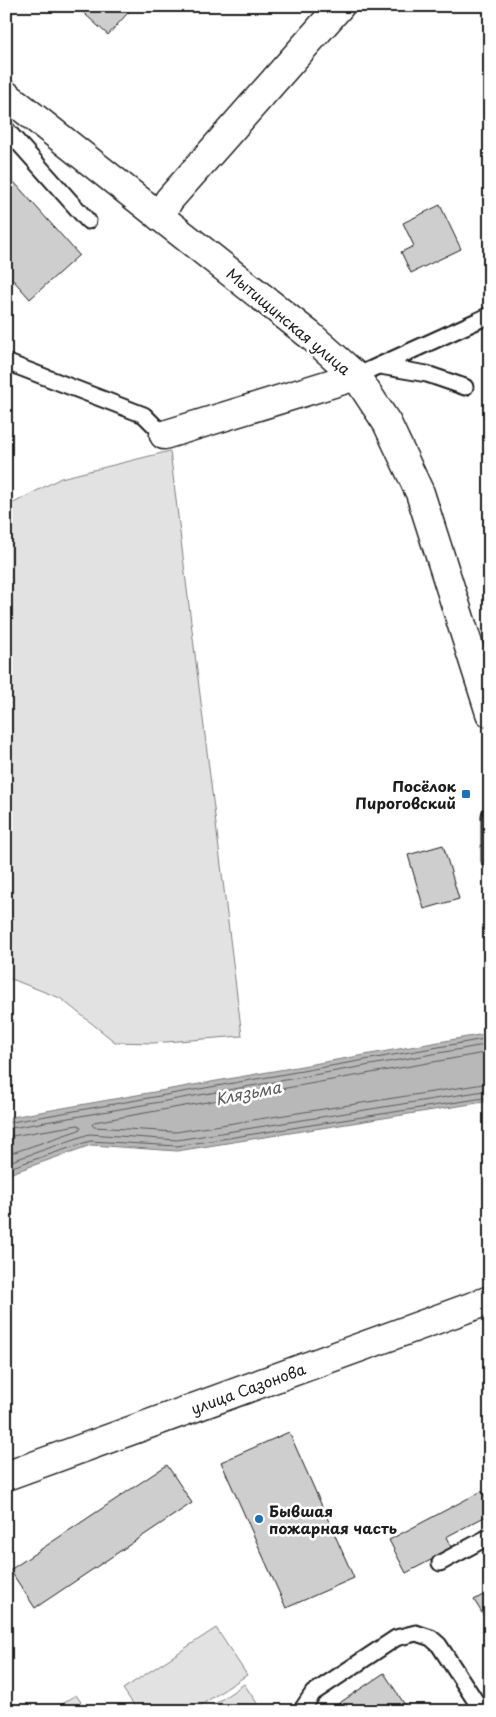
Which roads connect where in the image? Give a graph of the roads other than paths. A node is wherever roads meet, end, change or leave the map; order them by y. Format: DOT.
graph roads {
  1 [pos="340,6"];
  2 [pos="6,95"];
  3 [pos="6,129"];
  4 [pos="160,217"];
  5 [pos="88,221"];
  6 [pos="490,315"];
  7 [pos="6,362"];
  8 [pos="368,371"];
  9 [pos="465,387"];
  10 [pos="164,435"];
  11 [pos="490,713"];
  12 [pos="490,815"];
  13 [pos="490,861"];
  14 [pos="490,1300"];
  15 [pos="6,1476"];
  16 [pos="490,1536"];
  17 [pos="440,1564"];
  18 [pos="301,1711"];
  19 [pos="482,1711"];
  1 -- 4 [label="street"];
  2 -- 4 [label="street, Мытищинская улица"];
  3 -- 5 [label="lane"];
  4 -- 8 [label="street, Мытищинская улица"];
  6 -- 8 [label="lane"];
  7 -- 10 [label="lane"];
  8 -- 9 [label="lane"];
  8 -- 10 [label="street"];
  8 -- 11 [label="street, Мытищинская улица"];
  12 -- 13 [label="lane"];
  14 -- 15 [label="street, улица Сазонова"];
  16 -- 17 [label="lane"];
  18 -- 19 [label="lane"];
}
